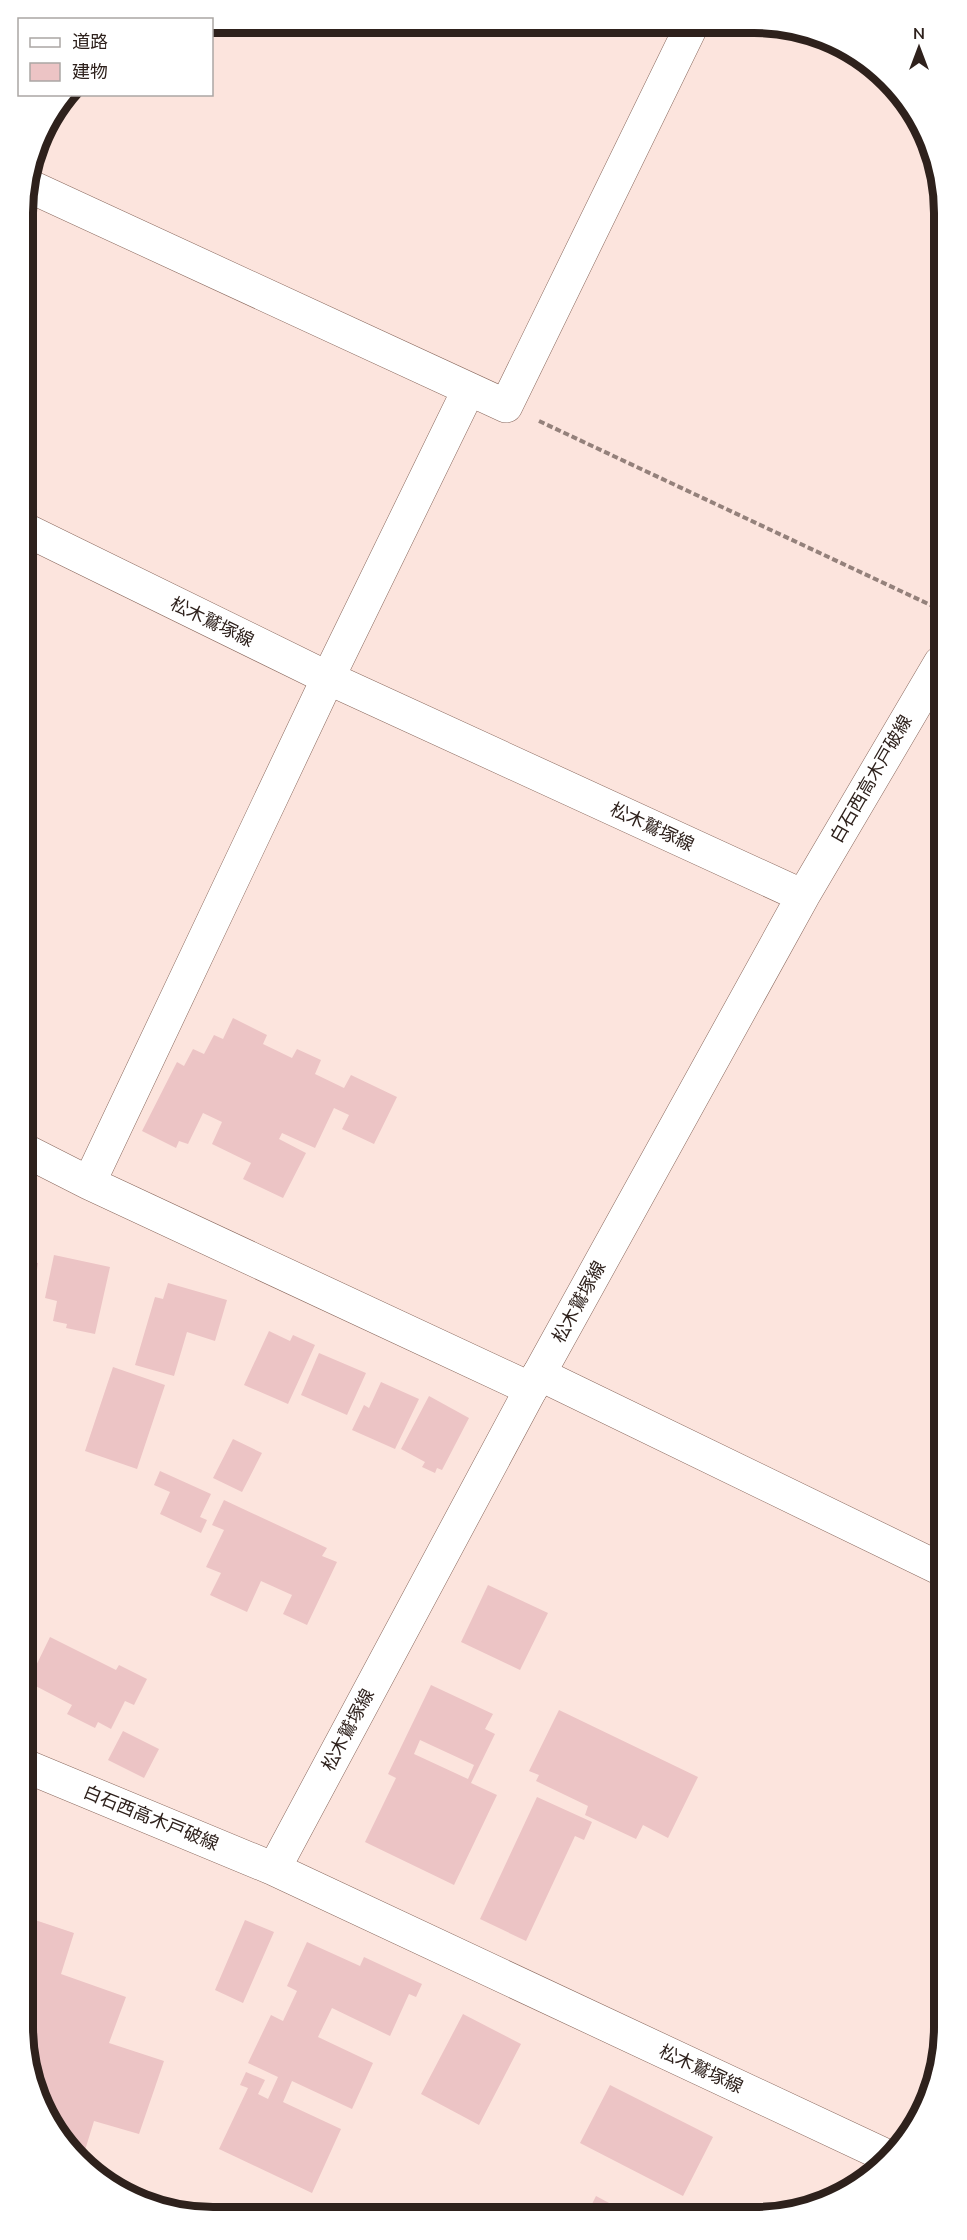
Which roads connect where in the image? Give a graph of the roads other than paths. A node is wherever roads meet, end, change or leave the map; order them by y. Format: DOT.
graph roads {
  1 [pos="689,33"];
  2 [pos="35,189"];
  3 [pos="469,389"];
  4 [pos="33,533"];
  5 [pos="934,673"];
  6 [pos="328,678"];
  7 [pos="803,896"];
  8 [pos="33,1155"];
  9 [pos="89,1183"];
  10 [pos="535,1382"];
  11 [pos="934,1566"];
  12 [pos="33,1769"];
  13 [pos="274,1869"];
  14 [pos="881,2154"];
  1 -- 3 [label="main road"];
  2 -- 3 [label="main road"];
  3 -- 6 [label="main road"];
  4 -- 6 [label="main road, 松木鷲塚線"];
  5 -- 7 [label="main road, 白石西高木戸破線"];
  6 -- 7 [label="main road, 松木鷲塚線"];
  6 -- 9 [label="main road"];
  7 -- 10 [label="main road, 松木鷲塚線"];
  8 -- 9 [label="main road"];
  9 -- 10 [label="main road"];
  10 -- 11 [label="main road"];
  10 -- 13 [label="main road, 松木鷲塚線"];
  12 -- 13 [label="main road, 白石西高木戸破線"];
  13 -- 14 [label="main road, 松木鷲塚線"];
}
